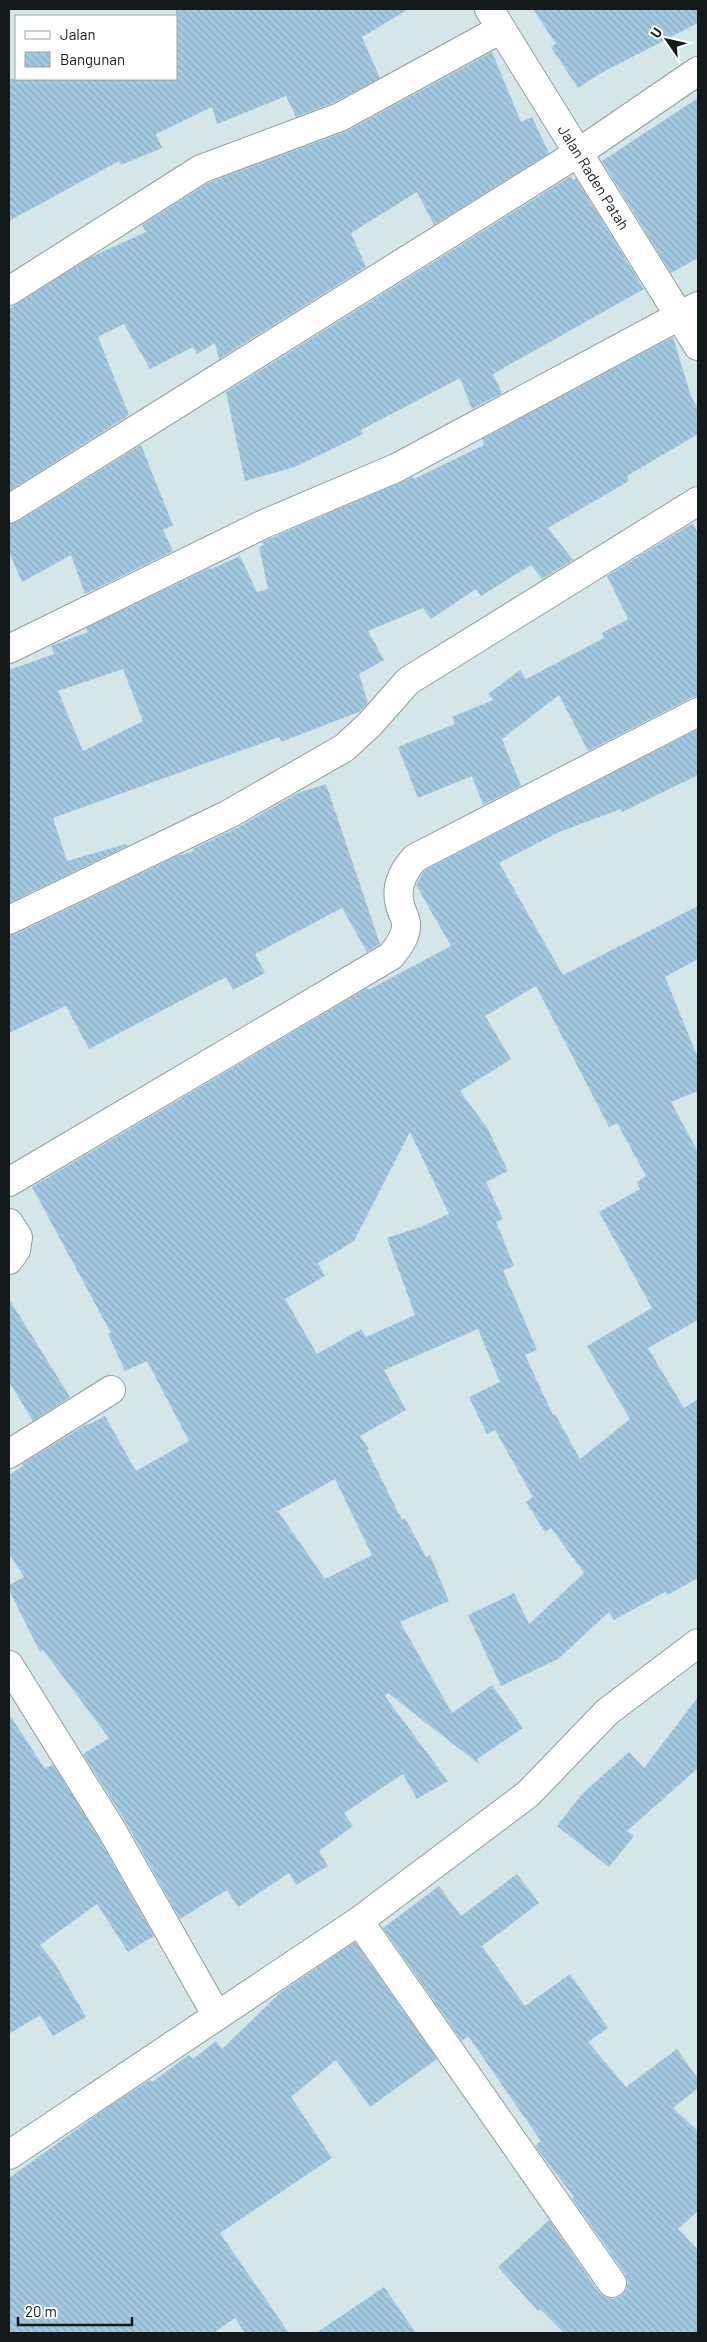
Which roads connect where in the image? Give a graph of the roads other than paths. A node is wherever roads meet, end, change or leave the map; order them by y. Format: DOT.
graph roads {
  1 [pos="495,19"];
  2 [pos="698,71"];
  3 [pos="578,153"];
  4 [pos="9,291"];
  5 [pos="689,311"];
  6 [pos="698,346"];
  7 [pos="698,501"];
  8 [pos="9,509"];
  9 [pos="9,649"];
  10 [pos="698,712"];
  11 [pos="9,920"];
  12 [pos="9,1182"];
  13 [pos="9,1223"];
  14 [pos="9,1260"];
  15 [pos="111,1390"];
  16 [pos="9,1454"];
  17 [pos="698,1644"];
  18 [pos="9,1666"];
  19 [pos="359,1921"];
  20 [pos="217,2016"];
  21 [pos="9,2155"];
  22 [pos="612,2283"];
  1 -- 3 [label="street, Jalan Raden Patah"];
  1 -- 4 [label="street"];
  2 -- 3 [label="street"];
  3 -- 5 [label="street, Jalan Raden Patah"];
  3 -- 8 [label="street"];
  5 -- 6 [label="street, Jalan Raden Patah"];
  5 -- 9 [label="street"];
  7 -- 11 [label="street"];
  10 -- 12 [label="street"];
  13 -- 14 [label="street"];
  15 -- 16 [label="street"];
  17 -- 19 [label="street"];
  18 -- 20 [label="street"];
  19 -- 20 [label="street"];
  19 -- 22 [label="street"];
  20 -- 21 [label="street"];
}
